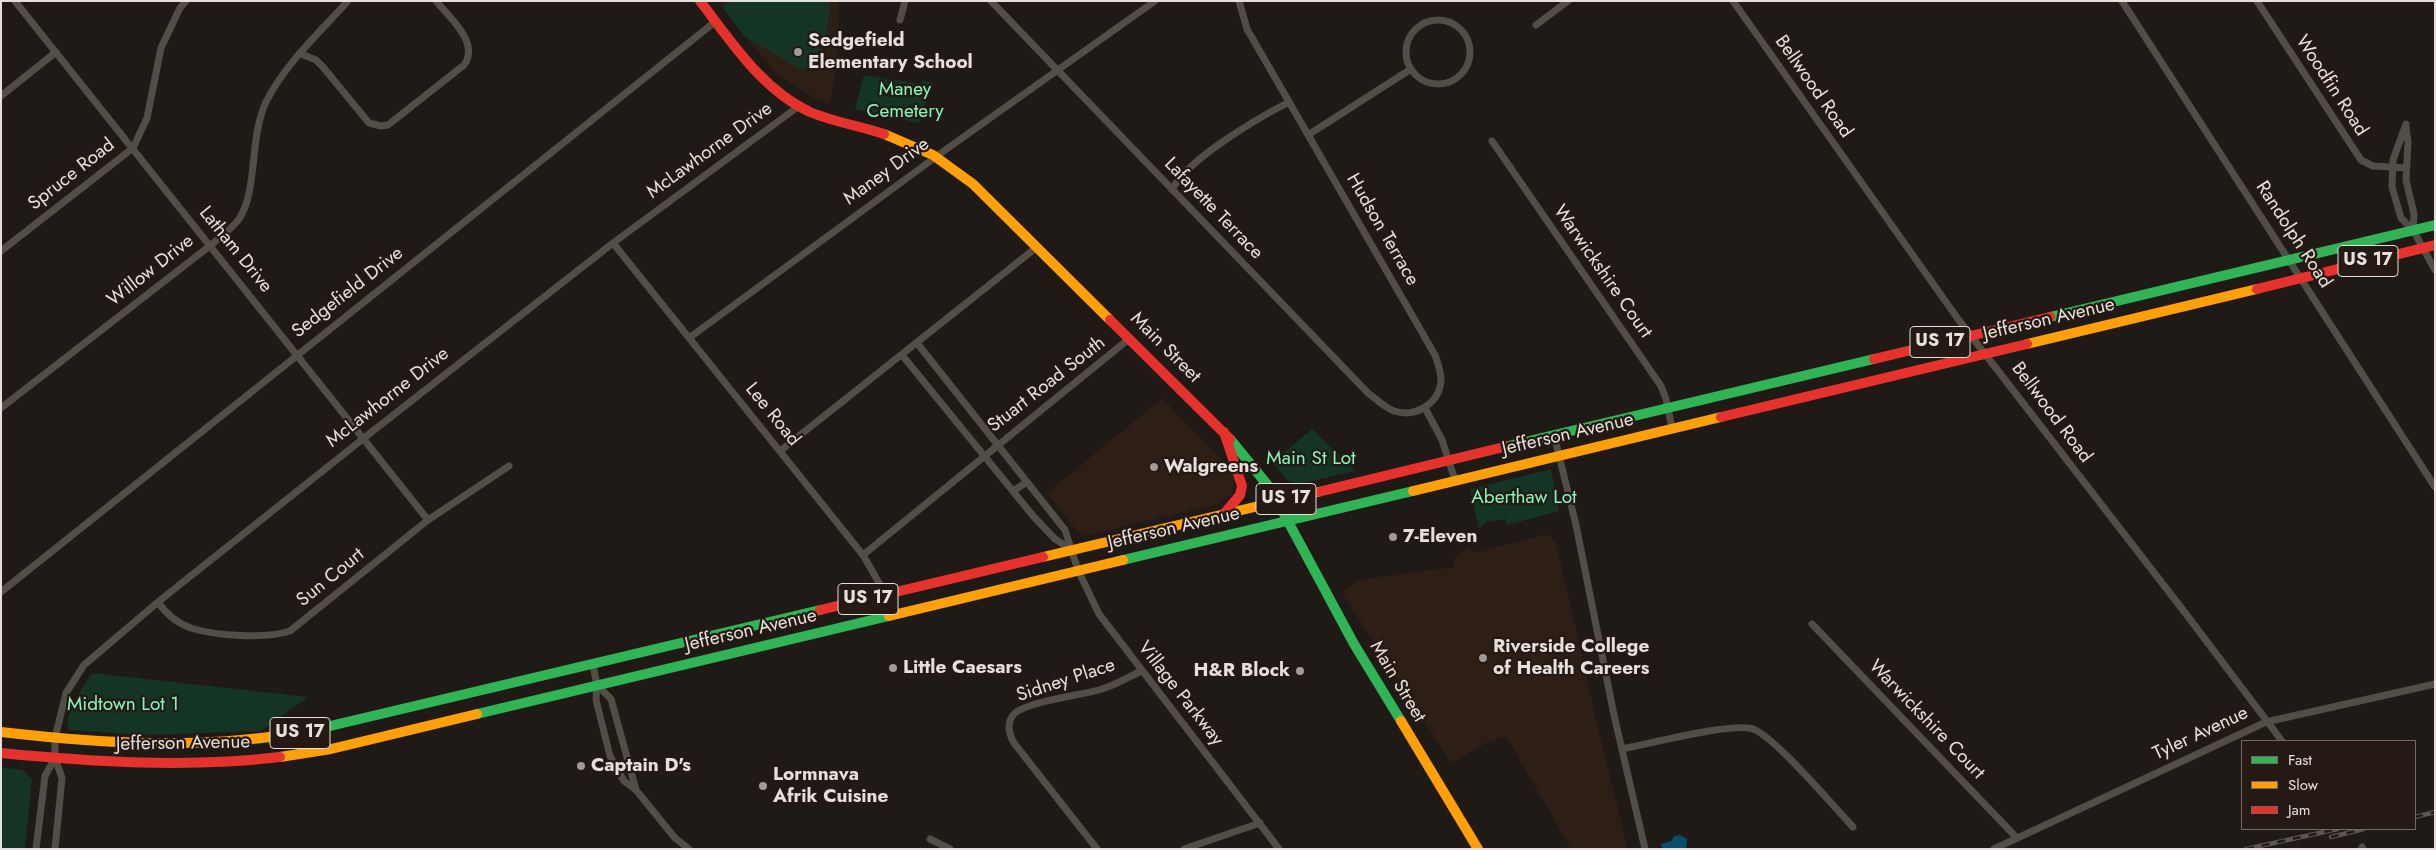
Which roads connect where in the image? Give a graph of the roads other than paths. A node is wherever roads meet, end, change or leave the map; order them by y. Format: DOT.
graph roads {
  1 [pos="15,1"];
  2 [pos="186,1"];
  3 [pos="348,1"];
  4 [pos="436,1"];
  5 [pos="700,1"];
  6 [pos="904,1"];
  7 [pos="991,1"];
  8 [pos="1155,1"];
  9 [pos="1239,1"];
  10 [pos="1568,1"];
  11 [pos="1733,1"];
  12 [pos="2122,1"];
  13 [pos="2257,1"];
  14 [pos="900,20"];
  15 [pos="716,21"];
  16 [pos="1536,25"];
  17 [pos="56,52"];
  18 [pos="301,54"];
  19 [pos="1411,69"];
  20 [pos="1058,71"];
  21 [pos="1,96"];
  22 [pos="1289,102"];
  23 [pos="799,106"];
  24 [pos="1308,135"];
  25 [pos="1492,142"];
  26 [pos="133,148"];
  27 [pos="936,157"];
  28 [pos="2392,167"];
  29 [pos="2406,168"];
  30 [pos="1172,190"];
  31 [pos="2435,225"];
  32 [pos="2413,230"];
  33 [pos="613,243"];
  34 [pos="211,245"];
  35 [pos="2435,245"];
  36 [pos="1037,247"];
  37 [pos="2422,248"];
  38 [pos="1,250"];
  39 [pos="2289,259"];
  40 [pos="2435,270"];
  41 [pos="2300,278"];
  42 [pos="1970,335"];
  43 [pos="689,338"];
  44 [pos="1130,338"];
  45 [pos="917,343"];
  46 [pos="1985,353"];
  47 [pos="298,354"];
  48 [pos="902,355"];
  49 [pos="1,408"];
  50 [pos="1425,408"];
  51 [pos="1668,408"];
  52 [pos="1672,428"];
  53 [pos="1224,432"];
  54 [pos="1554,435"];
  55 [pos="364,438"];
  56 [pos="998,444"];
  57 [pos="780,451"];
  58 [pos="1559,455"];
  59 [pos="984,456"];
  60 [pos="1449,460"];
  61 [pos="509,466"];
  62 [pos="1455,480"];
  63 [pos="1027,482"];
  64 [pos="2435,488"];
  65 [pos="1013,491"];
  66 [pos="1278,501"];
  67 [pos="1224,514"];
  68 [pos="428,520"];
  69 [pos="1288,520"];
  70 [pos="1072,550"];
  71 [pos="863,555"];
  72 [pos="1078,570"];
  73 [pos="1,592"];
  74 [pos="885,595"];
  75 [pos="158,602"];
  76 [pos="893,614"];
  77 [pos="1812,624"];
  78 [pos="593,665"];
  79 [pos="1141,671"];
  80 [pos="2435,684"];
  81 [pos="597,685"];
  82 [pos="2266,722"];
  83 [pos="1,732"];
  84 [pos="55,738"];
  85 [pos="2281,740"];
  86 [pos="1622,749"];
  87 [pos="1,753"];
  88 [pos="55,758"];
  89 [pos="636,790"];
  90 [pos="1260,823"];
  91 [pos="1853,827"];
  92 [pos="2017,838"];
  93 [pos="930,839"];
  94 [pos="36,849"];
  95 [pos="55,849"];
  96 [pos="689,849"];
  97 [pos="950,849"];
  98 [pos="1097,849"];
  99 [pos="1184,849"];
  100 [pos="1279,849"];
  101 [pos="1478,849"];
  102 [pos="1645,849"];
  103 [pos="1994,849"];
  1 -- 17 [label="street, Latham Drive"];
  2 -- 26 [label="street, Spruce Road"];
  3 -- 18 [label="street, Willow Drive"];
  4 -- 18 [label="street"];
  5 -- 15 [label="main road, Main Street"];
  6 -- 14 [label="street"];
  7 -- 20 [label="street, Lafayette Terrace"];
  8 -- 20 [label="street, Maney Drive"];
  9 -- 22 [label="street, Hudson Terrace"];
  10 -- 16 [label="street"];
  11 -- 42 [label="street, Bellwood Road"];
  12 -- 39 [label="street, Randolph Road"];
  13 -- 28 [label="street, Woodfin Road"];
  15 -- 23 [label="main road, Main Street"];
  15 -- 47 [label="street, Sedgefield Drive"];
  17 -- 21 [label="street"];
  17 -- 26 [label="street, Latham Drive"];
  18 -- 34 [label="street, Willow Drive"];
  19 -- 19 [label="street"];
  19 -- 24 [label="street"];
  20 -- 27 [label="street, Maney Drive"];
  20 -- 30 [label="street, Lafayette Terrace"];
  22 -- 24 [label="street, Hudson Terrace"];
  22 -- 30 [label="street"];
  23 -- 27 [label="main road, Main Street"];
  23 -- 33 [label="street, McLawhorne Drive"];
  24 -- 50 [label="street, Hudson Terrace"];
  25 -- 51 [label="street, Warwickshire Court"];
  26 -- 34 [label="street, Latham Drive"];
  26 -- 38 [label="street, Spruce Road"];
  27 -- 36 [label="main road, Main Street"];
  27 -- 43 [label="street, Maney Drive"];
  28 -- 29 [label="street, Woodfin Road"];
  28 -- 29 [label="street"];
  28 -- 32 [label="street"];
  29 -- 32 [label="street"];
  30 -- 50 [label="street, Lafayette Terrace"];
  31 -- 32 [label="main road, Jefferson Avenue / US 17"];
  32 -- 37 [label="street"];
  32 -- 39 [label="main road, Jefferson Avenue / US 17"];
  33 -- 43 [label="street, Lee Road"];
  33 -- 55 [label="street, McLawhorne Drive"];
  34 -- 47 [label="street, Latham Drive"];
  34 -- 49 [label="street, Willow Drive"];
  35 -- 37 [label="main road, Jefferson Avenue / US 17"];
  36 -- 44 [label="main road, Main Street"];
  36 -- 45 [label="street"];
  37 -- 40 [label="street"];
  37 -- 41 [label="main road, Jefferson Avenue / US 17"];
  39 -- 41 [label="street, Randolph Road"];
  39 -- 42 [label="main road, Jefferson Avenue / US 17"];
  41 -- 46 [label="main road, Jefferson Avenue / US 17"];
  41 -- 64 [label="street, Randolph Road"];
  42 -- 46 [label="street, Bellwood Road"];
  42 -- 51 [label="main road, Jefferson Avenue / US 17"];
  43 -- 57 [label="street, Lee Road"];
  44 -- 53 [label="main road, Main Street"];
  44 -- 56 [label="street, Stuart Road South"];
  45 -- 48 [label="street"];
  45 -- 56 [label="street, Village Parkway"];
  46 -- 52 [label="main road, Jefferson Avenue / US 17"];
  46 -- 82 [label="street, Bellwood Road"];
  47 -- 55 [label="street, Latham Drive"];
  47 -- 73 [label="street, Sedgefield Drive"];
  48 -- 57 [label="street"];
  48 -- 59 [label="street"];
  50 -- 60 [label="street"];
  51 -- 52 [label="street, Warwickshire Court"];
  51 -- 54 [label="main road, Jefferson Avenue / US 17"];
  52 -- 58 [label="main road, Jefferson Avenue / US 17"];
  53 -- 66 [label="main road, Main Street"];
  53 -- 67 [label="main road"];
  54 -- 58 [label="street"];
  54 -- 60 [label="main road, Jefferson Avenue / US 17"];
  55 -- 68 [label="street, Latham Drive"];
  55 -- 75 [label="street, McLawhorne Drive"];
  56 -- 59 [label="street, Stuart Road South"];
  56 -- 63 [label="street, Village Parkway"];
  57 -- 71 [label="street, Lee Road"];
  58 -- 62 [label="main road, Jefferson Avenue / US 17"];
  58 -- 86 [label="street"];
  59 -- 65 [label="street"];
  59 -- 71 [label="street, Stuart Road South"];
  60 -- 62 [label="street"];
  60 -- 66 [label="main road, Jefferson Avenue / US 17"];
  61 -- 68 [label="street, Sun Court"];
  62 -- 69 [label="main road, Jefferson Avenue / US 17"];
  63 -- 65 [label="street"];
  63 -- 70 [label="street, Village Parkway"];
  65 -- 70 [label="street"];
  66 -- 67 [label="main road, Jefferson Avenue / US 17"];
  66 -- 69 [label="main road, Main Street"];
  67 -- 70 [label="main road, Jefferson Avenue / US 17"];
  68 -- 75 [label="street, Sun Court"];
  69 -- 72 [label="main road, Jefferson Avenue / US 17"];
  69 -- 101 [label="main road, Main Street"];
  70 -- 72 [label="street, Village Parkway"];
  70 -- 74 [label="main road, Jefferson Avenue / US 17"];
  71 -- 74 [label="street, Lee Road"];
  72 -- 76 [label="main road, Jefferson Avenue / US 17"];
  72 -- 79 [label="street, Village Parkway"];
  74 -- 76 [label="street, Lee Road"];
  74 -- 78 [label="main road, Jefferson Avenue / US 17"];
  75 -- 84 [label="street, McLawhorne Drive"];
  76 -- 81 [label="main road, Jefferson Avenue / US 17"];
  77 -- 92 [label="street, Warwickshire Court"];
  78 -- 81 [label="street"];
  78 -- 84 [label="main road, Jefferson Avenue / US 17"];
  79 -- 90 [label="street, Village Parkway"];
  79 -- 98 [label="street, Sidney Place"];
  80 -- 82 [label="street, Tyler Avenue"];
  81 -- 88 [label="main road, Jefferson Avenue / US 17"];
  81 -- 89 [label="street"];
  81 -- 89 [label="street"];
  82 -- 85 [label="street, Bellwood Road"];
  82 -- 92 [label="street, Tyler Avenue"];
  83 -- 84 [label="main road, Jefferson Avenue / US 17"];
  84 -- 88 [label="street, McLawhorne Drive"];
  86 -- 91 [label="street"];
  86 -- 102 [label="street"];
  87 -- 88 [label="main road, Jefferson Avenue / US 17"];
  88 -- 94 [label="street, McLawhorne Drive"];
  88 -- 95 [label="street, McLawhorne Drive"];
  89 -- 96 [label="street"];
  90 -- 99 [label="street"];
  90 -- 100 [label="street, Village Parkway"];
  92 -- 103 [label="street, Tyler Avenue"];
  93 -- 97 [label="street"];
}
